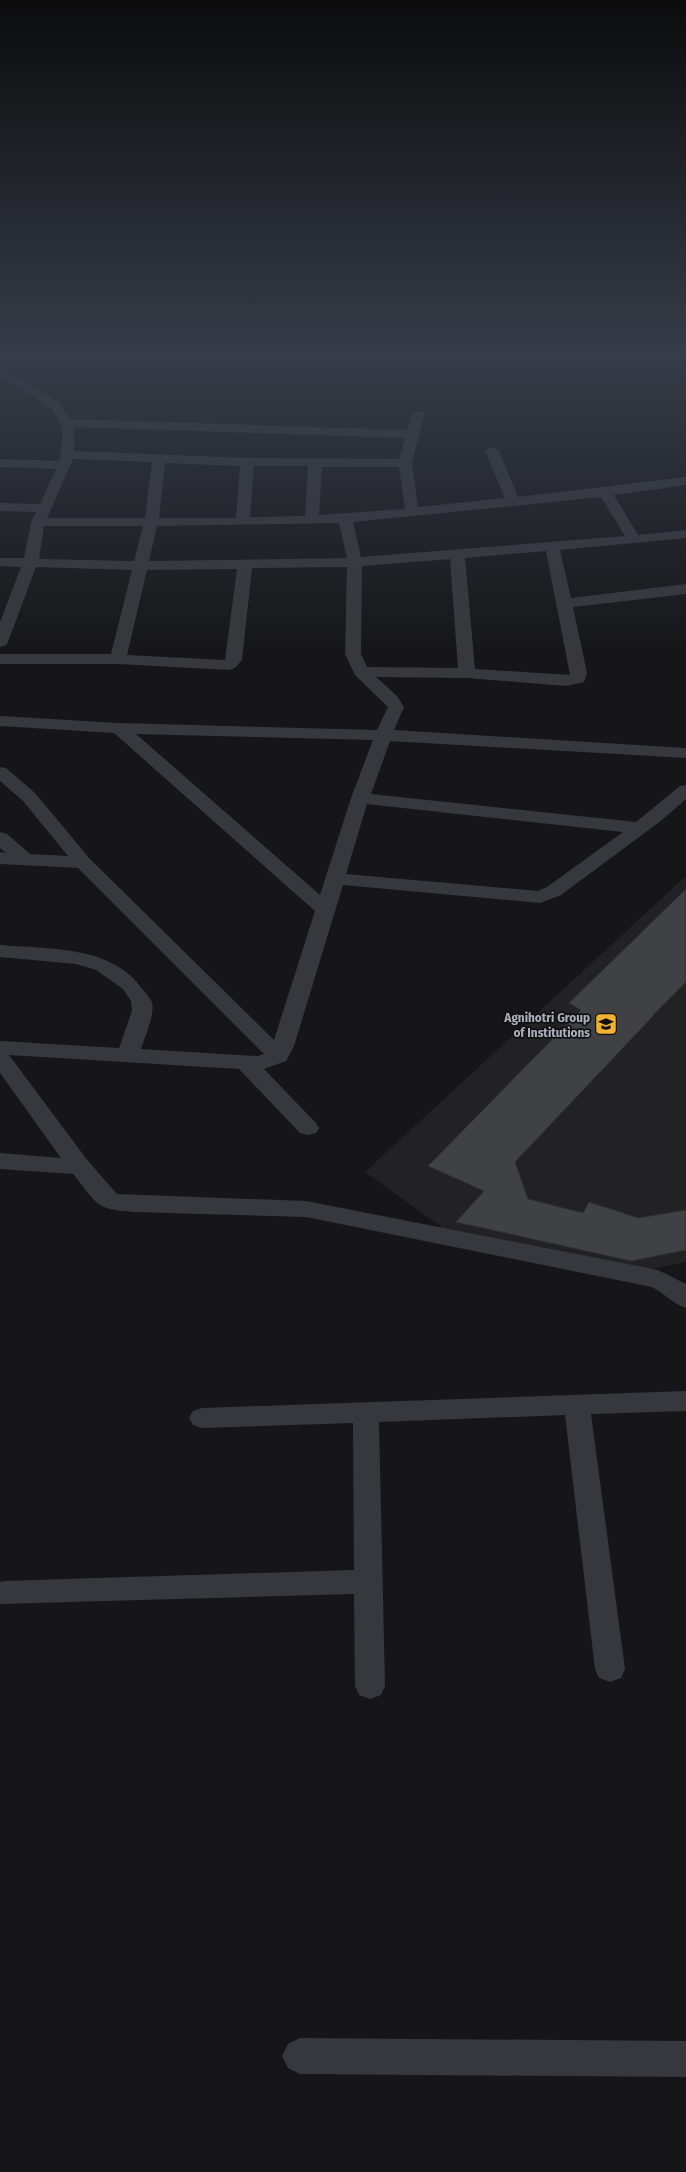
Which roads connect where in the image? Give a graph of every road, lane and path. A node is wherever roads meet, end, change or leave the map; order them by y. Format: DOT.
graph roads {
  1 [pos="66,451"];
  2 [pos="409,451"];
  3 [pos="493,451"];
  4 [pos="66,460"];
  5 [pos="159,460"];
  6 [pos="247,462"];
  7 [pos="315,462"];
  8 [pos="0,463"];
  9 [pos="406,463"];
  10 [pos="686,480"];
  11 [pos="605,492"];
  12 [pos="513,501"];
  13 [pos="0,507"];
  14 [pos="44,508"];
  15 [pos="412,511"];
  16 [pos="345,519"];
  17 [pos="312,521"];
  18 [pos="38,522"];
  19 [pos="243,522"];
  20 [pos="151,523"];
  21 [pos="686,534"];
  22 [pos="634,540"];
  23 [pos="552,547"];
  24 [pos="457,554"];
  25 [pos="31,561"];
  26 [pos="0,562"];
  27 [pos="355,562"];
  28 [pos="245,564"];
  29 [pos="141,566"];
  30 [pos="684,593"];
  31 [pos="564,603"];
  32 [pos="6,609"];
  33 [pos="0,642"];
  34 [pos="0,659"];
  35 [pos="118,659"];
  36 [pos="361,672"];
  37 [pos="467,673"];
  38 [pos="0,721"];
  39 [pos="119,728"];
  40 [pos="382,735"];
  41 [pos="686,753"];
  42 [pos="0,772"];
  43 [pos="686,790"];
  44 [pos="360,798"];
  45 [pos="639,828"];
  46 [pos="0,838"];
  47 [pos="0,858"];
  48 [pos="29,860"];
  49 [pos="78,863"];
  50 [pos="334,880"];
  51 [pos="325,909"];
  52 [pos="0,950"];
  53 [pos="0,1048"];
  54 [pos="128,1055"];
  55 [pos="278,1056"];
  56 [pos="0,1058"];
  57 [pos="246,1063"];
  58 [pos="308,1128"];
  59 [pos="0,1161"];
  60 [pos="80,1167"];
  61 [pos="686,1299"];
  62 [pos="686,1401"];
  63 [pos="577,1405"];
  64 [pos="366,1412"];
  65 [pos="202,1418"];
  66 [pos="368,1582"];
  67 [pos="4,1593"];
  68 [pos="610,1669"];
  69 [pos="370,1686"];
  70 [pos="300,2056"];
  71 [pos="686,2059"];
  1 -- 4 [label="street"];
  2 -- 9 [label="street"];
  3 -- 12 [label="street"];
  4 -- 5 [label="street"];
  4 -- 8 [label="street"];
  4 -- 14 [label="street"];
  5 -- 6 [label="street"];
  5 -- 20 [label="street"];
  6 -- 7 [label="street"];
  6 -- 19 [label="street"];
  7 -- 9 [label="street"];
  7 -- 17 [label="street"];
  9 -- 15 [label="street"];
  10 -- 11 [label="street"];
  11 -- 12 [label="street"];
  11 -- 22 [label="street"];
  12 -- 15 [label="street"];
  13 -- 14 [label="street"];
  14 -- 18 [label="street"];
  15 -- 16 [label="street"];
  16 -- 17 [label="street"];
  16 -- 27 [label="street"];
  17 -- 19 [label="street"];
  18 -- 20 [label="street"];
  18 -- 25 [label="street"];
  19 -- 20 [label="street"];
  20 -- 29 [label="street"];
  21 -- 22 [label="street"];
  22 -- 23 [label="street"];
  23 -- 24 [label="street"];
  23 -- 31 [label="street"];
  24 -- 27 [label="street"];
  24 -- 37 [label="street"];
  25 -- 26 [label="street"];
  25 -- 29 [label="street"];
  25 -- 32 [label="street"];
  27 -- 28 [label="street"];
  27 -- 36 [label="street"];
  28 -- 29 [label="street"];
  28 -- 35 [label="street"];
  29 -- 35 [label="street"];
  30 -- 31 [label="street"];
  31 -- 37 [label="street"];
  32 -- 33 [label="street"];
  34 -- 35 [label="street"];
  36 -- 37 [label="street"];
  36 -- 40 [label="street"];
  38 -- 39 [label="street"];
  39 -- 40 [label="street"];
  39 -- 51 [label="street"];
  40 -- 41 [label="street"];
  40 -- 44 [label="street"];
  42 -- 49 [label="street"];
  43 -- 45 [label="street"];
  44 -- 45 [label="street"];
  44 -- 50 [label="street"];
  45 -- 50 [label="street"];
  46 -- 48 [label="street"];
  47 -- 48 [label="street"];
  48 -- 49 [label="street"];
  49 -- 55 [label="street"];
  50 -- 51 [label="street"];
  51 -- 55 [label="street"];
  52 -- 54 [label="street"];
  53 -- 54 [label="street"];
  54 -- 57 [label="street"];
  55 -- 57 [label="street"];
  56 -- 60 [label="street"];
  57 -- 58 [label="street"];
  59 -- 60 [label="street"];
  60 -- 61 [label="street"];
  62 -- 63 [label="street"];
  63 -- 64 [label="street"];
  63 -- 68 [label="street"];
  64 -- 65 [label="street"];
  64 -- 66 [label="street"];
  66 -- 67 [label="street"];
  66 -- 69 [label="street"];
  70 -- 71 [label="street"];
}
